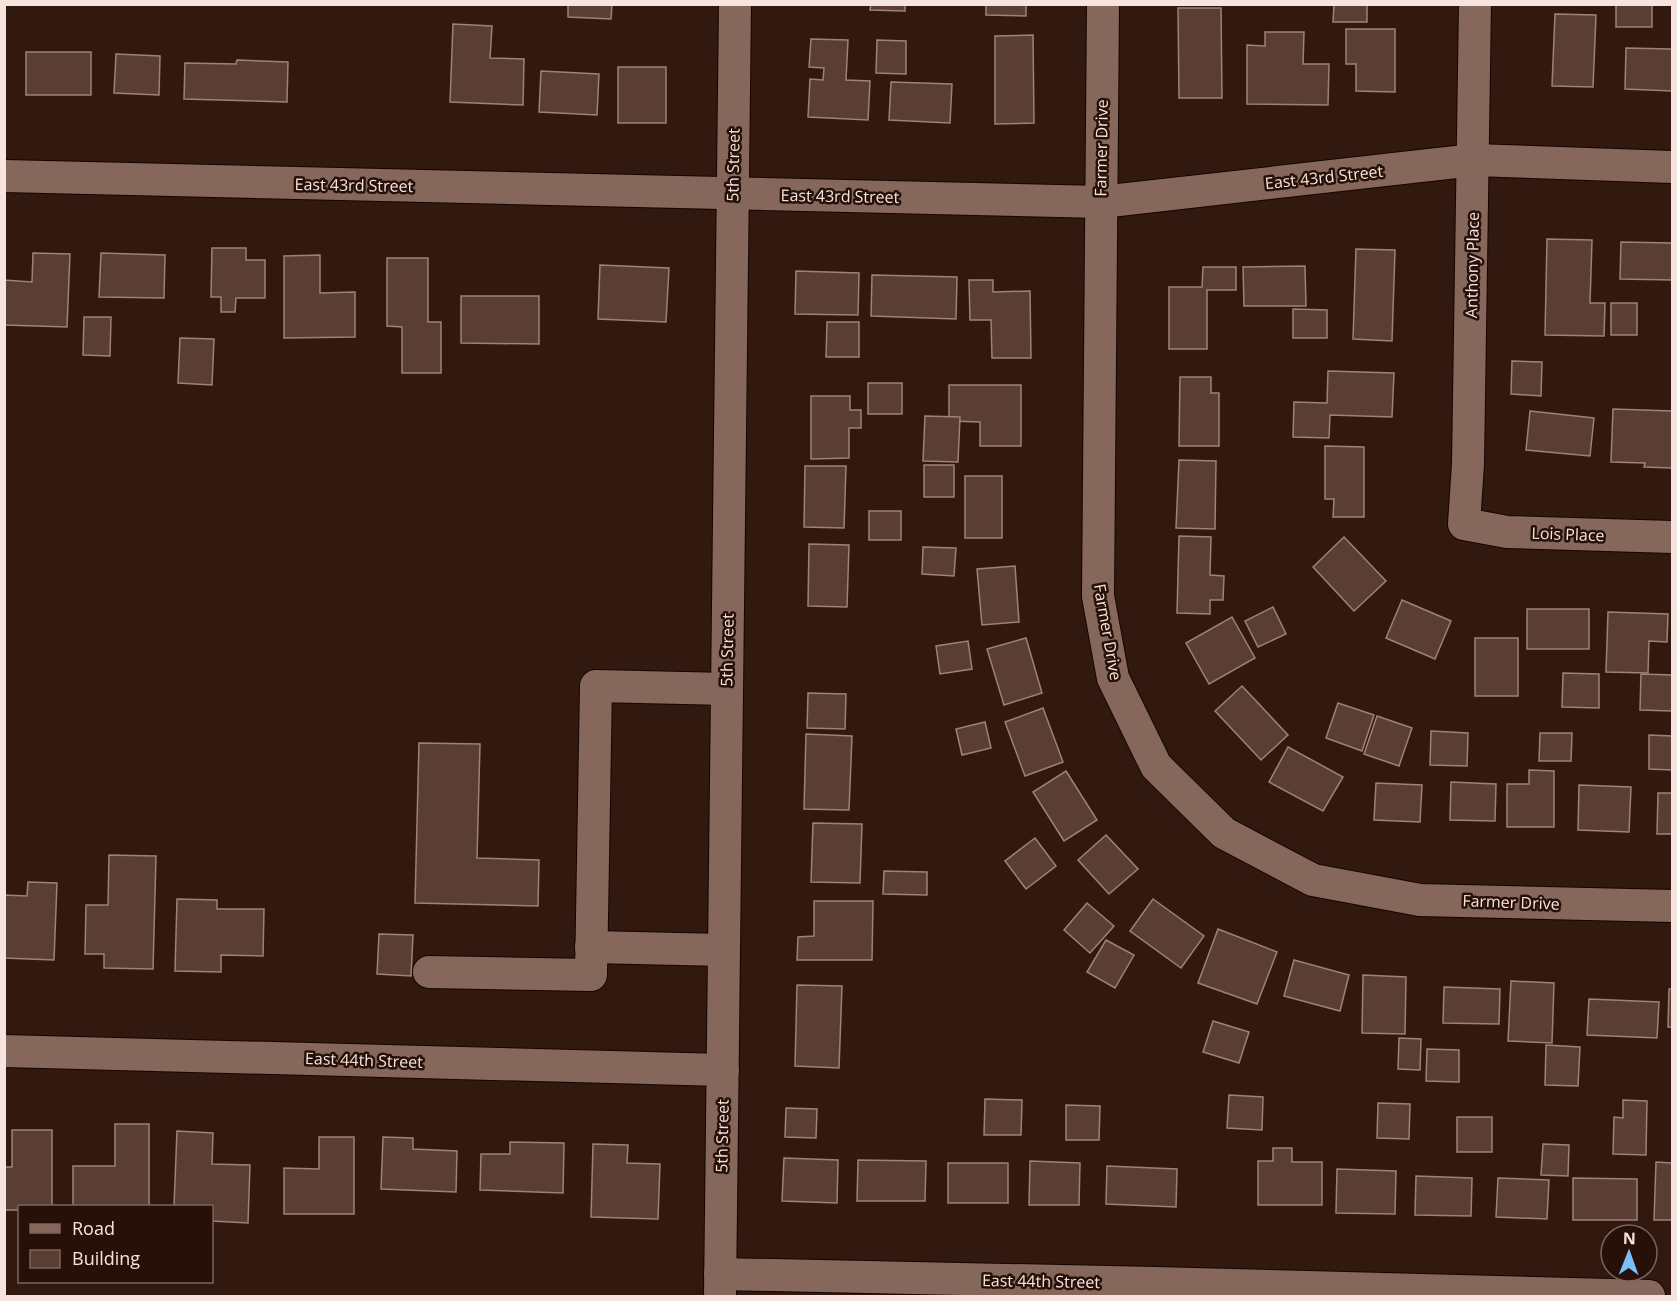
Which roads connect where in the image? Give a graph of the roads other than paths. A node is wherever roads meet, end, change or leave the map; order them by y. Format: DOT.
graph roads {
  1 [pos="735,4"];
  2 [pos="1103,4"];
  3 [pos="1475,4"];
  4 [pos="1474,160"];
  5 [pos="1672,166"];
  6 [pos="4,176"];
  7 [pos="732,194"];
  8 [pos="1101,202"];
  9 [pos="1464,524"];
  10 [pos="1672,537"];
  11 [pos="727,689"];
  12 [pos="1672,906"];
  13 [pos="591,947"];
  14 [pos="724,950"];
  15 [pos="429,972"];
  16 [pos="4,1051"];
  17 [pos="723,1070"];
  18 [pos="720,1285"];
  19 [pos="1155,1290"];
  20 [pos="1649,1296"];
  1 -- 7 [label="street, 5th Street"];
  2 -- 8 [label="street, Farmer Drive"];
  3 -- 4 [label="street, Anthony Place"];
  4 -- 5 [label="street, East 43rd Street"];
  4 -- 8 [label="street, East 43rd Street"];
  4 -- 9 [label="street, Anthony Place"];
  6 -- 7 [label="street, East 43rd Street"];
  7 -- 8 [label="street, East 43rd Street"];
  7 -- 11 [label="street, 5th Street"];
  8 -- 12 [label="street, Farmer Drive"];
  9 -- 10 [label="street, Lois Place"];
  11 -- 13 [label="street"];
  11 -- 14 [label="street, 5th Street"];
  13 -- 14 [label="street"];
  13 -- 15 [label="street"];
  14 -- 17 [label="street, 5th Street"];
  16 -- 17 [label="street, East 44th Street"];
  17 -- 18 [label="street, 5th Street"];
  18 -- 19 [label="street, East 44th Street"];
  19 -- 20 [label="street, East 44th Street"];
}
